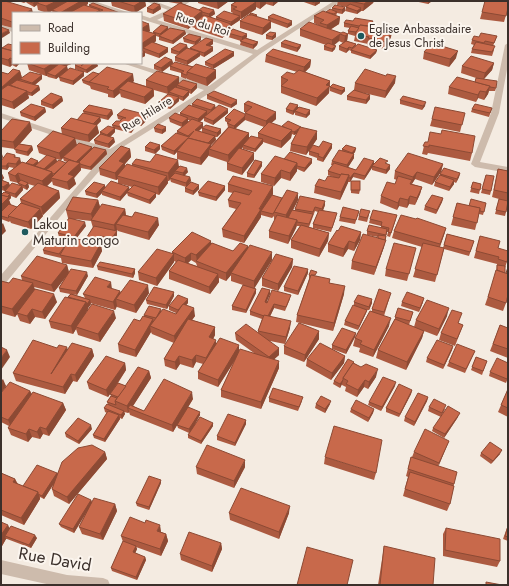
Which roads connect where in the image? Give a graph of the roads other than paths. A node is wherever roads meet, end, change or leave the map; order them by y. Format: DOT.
graph roads {
  1 [pos="87,1"];
  2 [pos="148,1"];
  3 [pos="188,1"];
  4 [pos="338,1"];
  5 [pos="174,10"];
  6 [pos="124,12"];
  7 [pos="142,17"];
  8 [pos="150,20"];
  9 [pos="1,27"];
  10 [pos="12,30"];
  11 [pos="508,45"];
  12 [pos="258,53"];
  13 [pos="129,64"];
  14 [pos="210,89"];
  15 [pos="1,115"];
  16 [pos="112,152"];
  17 [pos="508,170"];
  18 [pos="1,282"];
  19 [pos="1,567"];
  20 [pos="103,585"];
  1 -- 6 [label="street"];
  2 -- 5 [label="street"];
  3 -- 5 [label="street"];
  4 -- 12 [label="street, Rue Hilaire"];
  5 -- 8 [label="street"];
  7 -- 8 [label="street, Rue du Roi"];
  8 -- 12 [label="street, Rue du Roi"];
  9 -- 10 [label="street"];
  11 -- 17 [label="street"];
  12 -- 14 [label="street, Rue Hilaire"];
  13 -- 14 [label="street"];
  14 -- 16 [label="street, Rue Hilaire"];
  15 -- 16 [label="street"];
  16 -- 18 [label="street, Rue Hilaire"];
  19 -- 20 [label="street, Rue David"];
}
